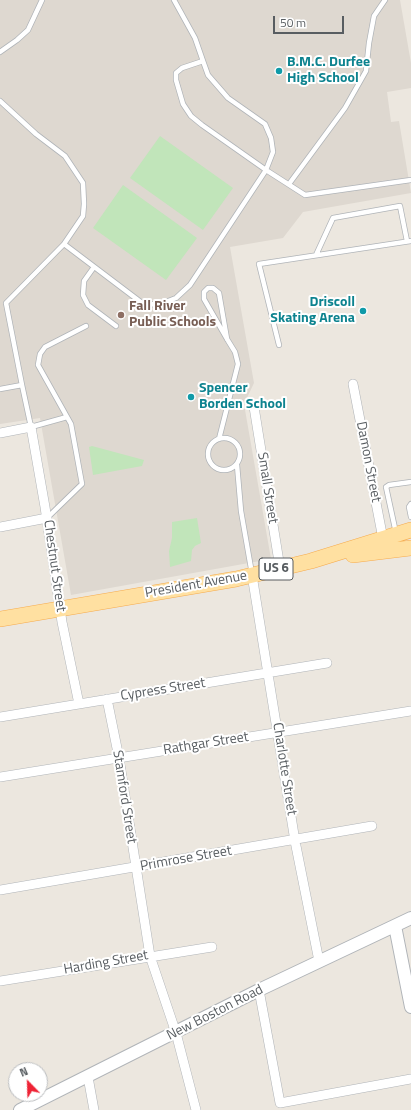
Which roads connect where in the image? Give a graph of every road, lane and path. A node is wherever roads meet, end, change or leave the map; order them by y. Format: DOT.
graph roads {
  1 [pos="42,0"];
  2 [pos="174,0"];
  3 [pos="385,0"];
  4 [pos="0,52"];
  5 [pos="203,60"];
  6 [pos="0,101"];
  7 [pos="266,170"];
  8 [pos="411,180"];
  9 [pos="289,184"];
  10 [pos="409,241"];
  11 [pos="64,244"];
  12 [pos="316,255"];
  13 [pos="94,267"];
  14 [pos="6,303"];
  15 [pos="0,304"];
  16 [pos="86,326"];
  17 [pos="116,326"];
  18 [pos="227,339"];
  19 [pos="279,345"];
  20 [pos="353,384"];
  21 [pos="22,385"];
  22 [pos="0,389"];
  23 [pos="254,407"];
  24 [pos="67,417"];
  25 [pos="31,427"];
  26 [pos="0,432"];
  27 [pos="219,439"];
  28 [pos="237,464"];
  29 [pos="411,482"];
  30 [pos="411,504"];
  31 [pos="411,517"];
  32 [pos="47,518"];
  33 [pos="0,527"];
  34 [pos="411,530"];
  35 [pos="390,537"];
  36 [pos="411,548"];
  37 [pos="326,556"];
  38 [pos="280,568"];
  39 [pos="252,575"];
  40 [pos="61,609"];
  41 [pos="0,619"];
  42 [pos="327,663"];
  43 [pos="268,673"];
  44 [pos="107,699"];
  45 [pos="79,704"];
  46 [pos="411,711"];
  47 [pos="0,717"];
  48 [pos="278,732"];
  49 [pos="119,758"];
  50 [pos="0,777"];
  51 [pos="372,826"];
  52 [pos="295,840"];
  53 [pos="135,868"];
  54 [pos="0,890"];
  55 [pos="411,918"];
  56 [pos="395,926"];
  57 [pos="212,947"];
  58 [pos="150,956"];
  59 [pos="319,961"];
  60 [pos="0,981"];
  61 [pos="259,990"];
  62 [pos="411,1007"];
  63 [pos="176,1033"];
  64 [pos="88,1077"];
  65 [pos="411,1079"];
  66 [pos="20,1110"];
  67 [pos="94,1110"];
  68 [pos="196,1110"];
  1 -- 4 [label="lane"];
  2 -- 5 [label="lane"];
  3 -- 9 [label="lane"];
  5 -- 7 [label="lane"];
  5 -- 7 [label="lane"];
  6 -- 11 [label="lane"];
  7 -- 9 [label="lane"];
  7 -- 13 [label="lane"];
  8 -- 9 [label="lane"];
  10 -- 12 [label="lane"];
  10 -- 12 [label="lane"];
  11 -- 13 [label="lane"];
  11 -- 14 [label="lane"];
  12 -- 19 [label="lane"];
  13 -- 17 [label="lane"];
  14 -- 15 [label="lane"];
  14 -- 21 [label="lane"];
  16 -- 24 [label="lane"];
  18 -- 18 [label="lane"];
  18 -- 27 [label="lane"];
  20 -- 35 [label="street, Damon Street"];
  21 -- 22 [label="lane"];
  21 -- 25 [label="lane"];
  23 -- 38 [label="street, Small Street"];
  24 -- 25 [label="lane"];
  24 -- 32 [label="lane"];
  25 -- 26 [label="street"];
  25 -- 32 [label="street, Chestnut Street"];
  27 -- 28 [label="lane"];
  27 -- 28 [label="lane"];
  28 -- 39 [label="lane"];
  29 -- 35 [label="lane"];
  30 -- 31 [label="lane"];
  32 -- 33 [label="street"];
  32 -- 40 [label="street, Chestnut Street"];
  34 -- 35 [label="main road, President Avenue / US 6"];
  35 -- 37 [label="main road, President Avenue / US 6"];
  36 -- 37 [label="main road"];
  37 -- 38 [label="main road, President Avenue / US 6"];
  38 -- 39 [label="main road, President Avenue / US 6"];
  39 -- 40 [label="main road, President Avenue / US 6"];
  39 -- 43 [label="street, Charlotte Street"];
  40 -- 41 [label="main road, President Avenue / US 6"];
  40 -- 45 [label="street, Chestnut Street"];
  42 -- 43 [label="street, Cypress Street"];
  43 -- 44 [label="street, Cypress Street"];
  43 -- 48 [label="street, Charlotte Street"];
  44 -- 45 [label="street, Cypress Street"];
  44 -- 49 [label="street, Stamford Street"];
  45 -- 47 [label="street, Cypress Street"];
  46 -- 48 [label="street, Rathgar Street"];
  48 -- 49 [label="street, Rathgar Street"];
  48 -- 52 [label="street, Charlotte Street"];
  49 -- 50 [label="street, Rathgar Street"];
  49 -- 53 [label="street, Stamford Street"];
  51 -- 52 [label="street, Primrose Street"];
  52 -- 53 [label="street, Primrose Street"];
  52 -- 59 [label="street, Charlotte Street"];
  53 -- 54 [label="street, Primrose Street"];
  53 -- 58 [label="street, Stamford Street"];
  55 -- 56 [label="street, New Boston Road"];
  56 -- 59 [label="street, New Boston Road"];
  56 -- 62 [label="street"];
  57 -- 58 [label="street, Harding Street"];
  58 -- 60 [label="street, Harding Street"];
  58 -- 63 [label="street, Stamford Street"];
  59 -- 61 [label="street, New Boston Road"];
  61 -- 63 [label="street, New Boston Road"];
  61 -- 65 [label="street"];
  63 -- 64 [label="street, New Boston Road"];
  63 -- 68 [label="street, Stamford Street"];
  64 -- 66 [label="street, New Boston Road"];
  64 -- 67 [label="street"];
}
